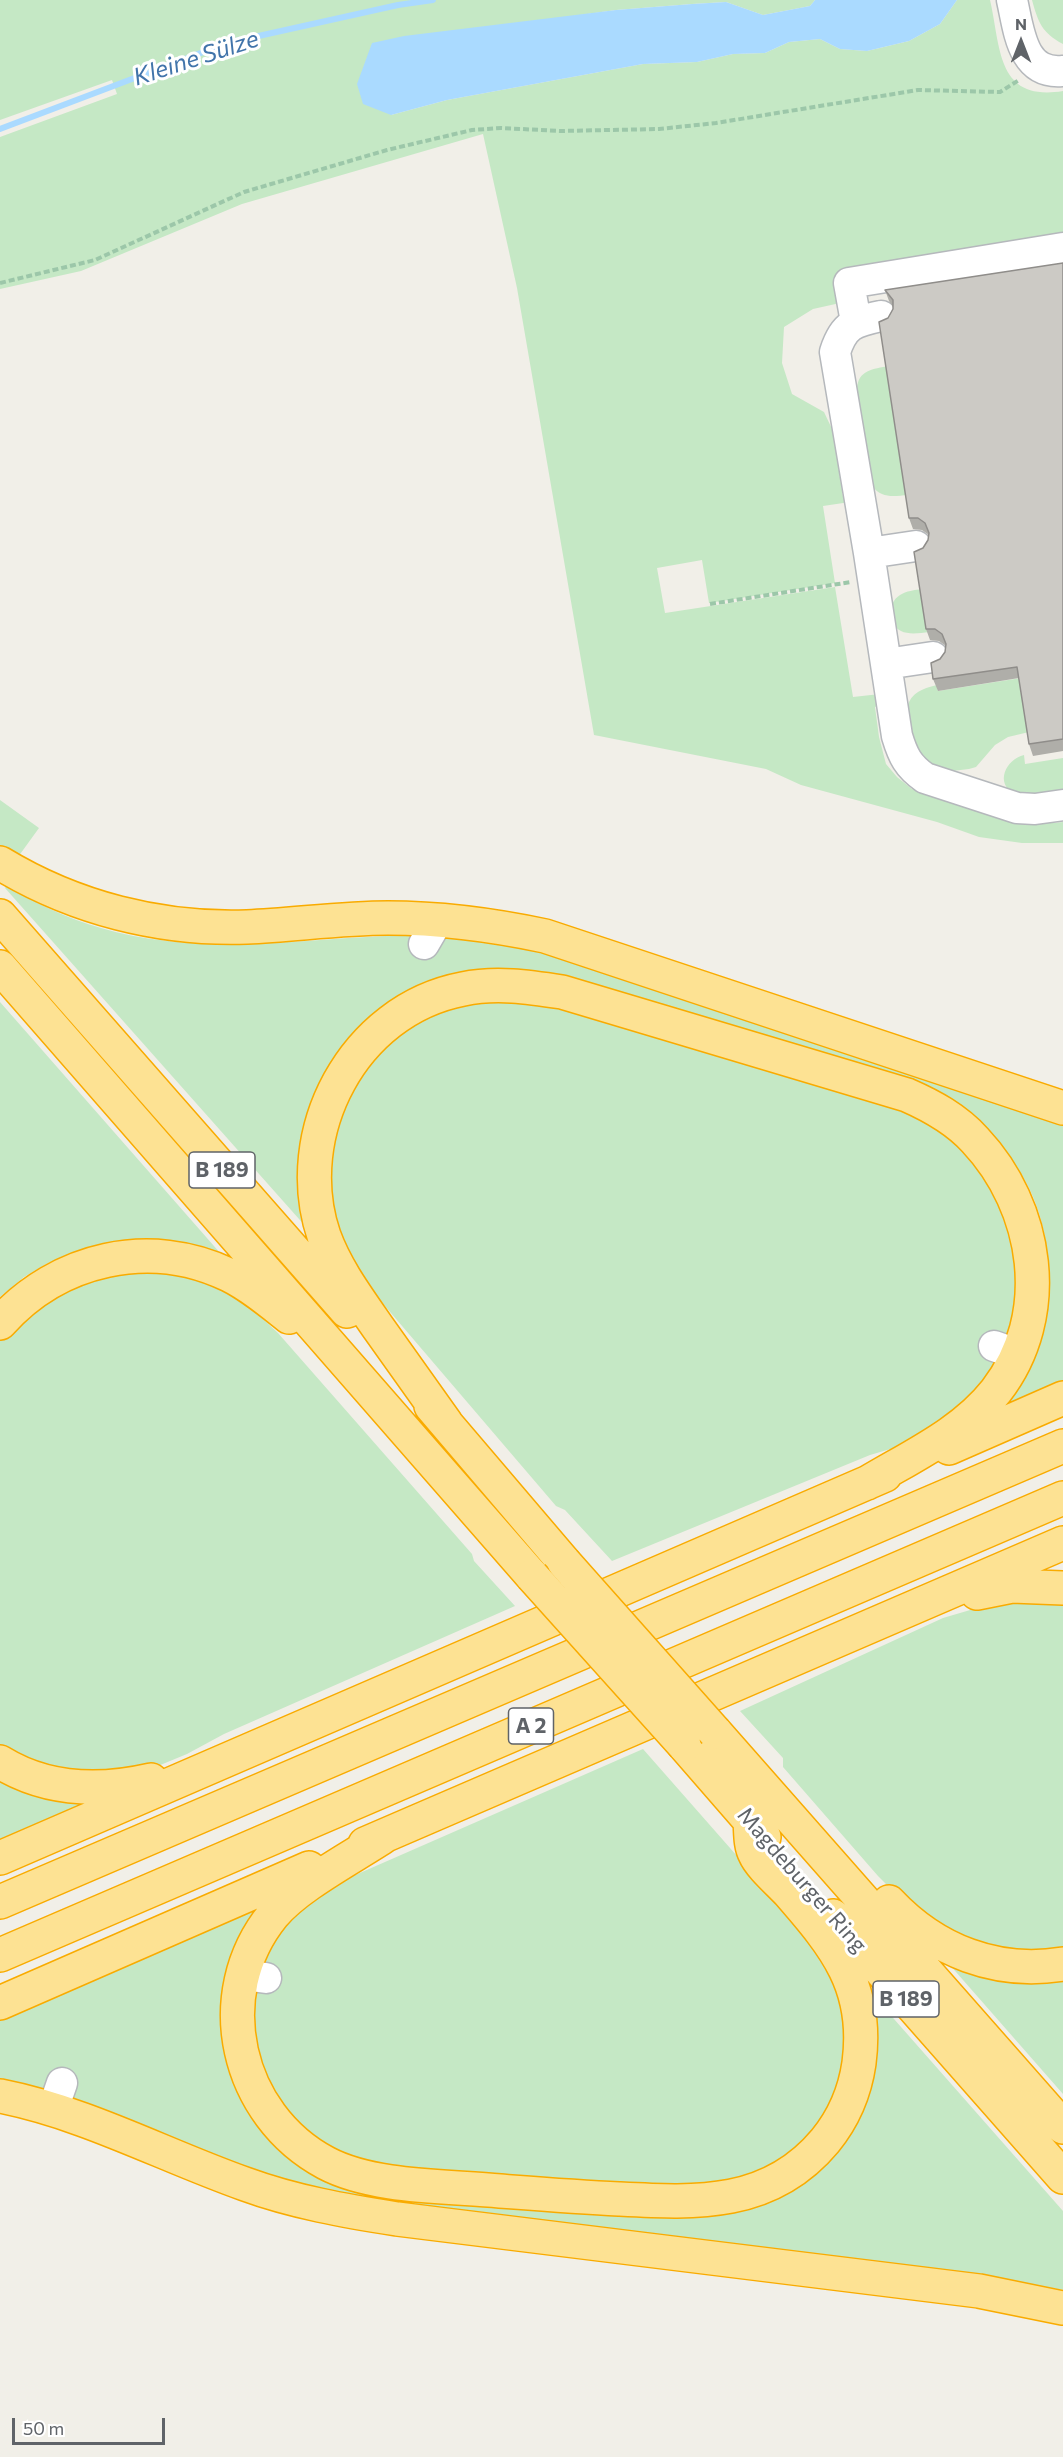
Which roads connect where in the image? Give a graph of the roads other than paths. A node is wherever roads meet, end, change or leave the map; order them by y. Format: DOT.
graph roads {
  1 [pos="1015,11"];
  2 [pos="1063,71"];
  3 [pos="1063,249"];
  4 [pos="916,546"];
  5 [pos="871,566"];
  6 [pos="933,657"];
  7 [pos="886,664"];
  8 [pos="1063,805"];
  9 [pos="0,863"];
  10 [pos="0,916"];
  11 [pos="0,967"];
  12 [pos="1063,1107"];
  13 [pos="0,1323"];
  14 [pos="340,1354"];
  15 [pos="1063,1398"];
  16 [pos="446,1423"];
  17 [pos="1063,1446"];
  18 [pos="867,1483"];
  19 [pos="1063,1498"];
  20 [pos="1063,1543"];
  21 [pos="1063,1588"];
  22 [pos="886,1620"];
  23 [pos="0,1762"];
  24 [pos="218,1765"];
  25 [pos="783,1808"];
  26 [pos="750,1821"];
  27 [pos="386,1835"];
  28 [pos="0,1858"];
  29 [pos="0,1902"];
  30 [pos="0,1956"];
  31 [pos="1063,1964"];
  32 [pos="0,2003"];
  33 [pos="0,2096"];
  34 [pos="1063,2127"];
  35 [pos="1063,2177"];
  36 [pos="1063,2308"];
  1 -- 2 [label="street"];
  3 -- 5 [label="street"];
  4 -- 5 [label="street"];
  5 -- 7 [label="street"];
  6 -- 7 [label="street"];
  7 -- 8 [label="street"];
  9 -- 12 [label="highway"];
  10 -- 16 [label="highway, B 189"];
  11 -- 14 [label="highway, B 189"];
  13 -- 14 [label="highway"];
  14 -- 26 [label="highway, Magdeburger Ring / B 189, bridge"];
  15 -- 18 [label="highway"];
  16 -- 18 [label="highway"];
  16 -- 25 [label="highway, Magdeburger Ring / B 189, bridge"];
  17 -- 29 [label="highway, A 2"];
  18 -- 24 [label="highway"];
  19 -- 30 [label="highway, A 2"];
  20 -- 22 [label="highway"];
  21 -- 22 [label="highway"];
  22 -- 27 [label="highway"];
  23 -- 24 [label="highway"];
  24 -- 28 [label="highway"];
  25 -- 31 [label="highway"];
  25 -- 34 [label="highway, Magdeburger Ring / B 189"];
  26 -- 27 [label="highway"];
  26 -- 35 [label="highway, Magdeburger Ring / B 189"];
  27 -- 32 [label="highway"];
  33 -- 36 [label="highway"];
}
